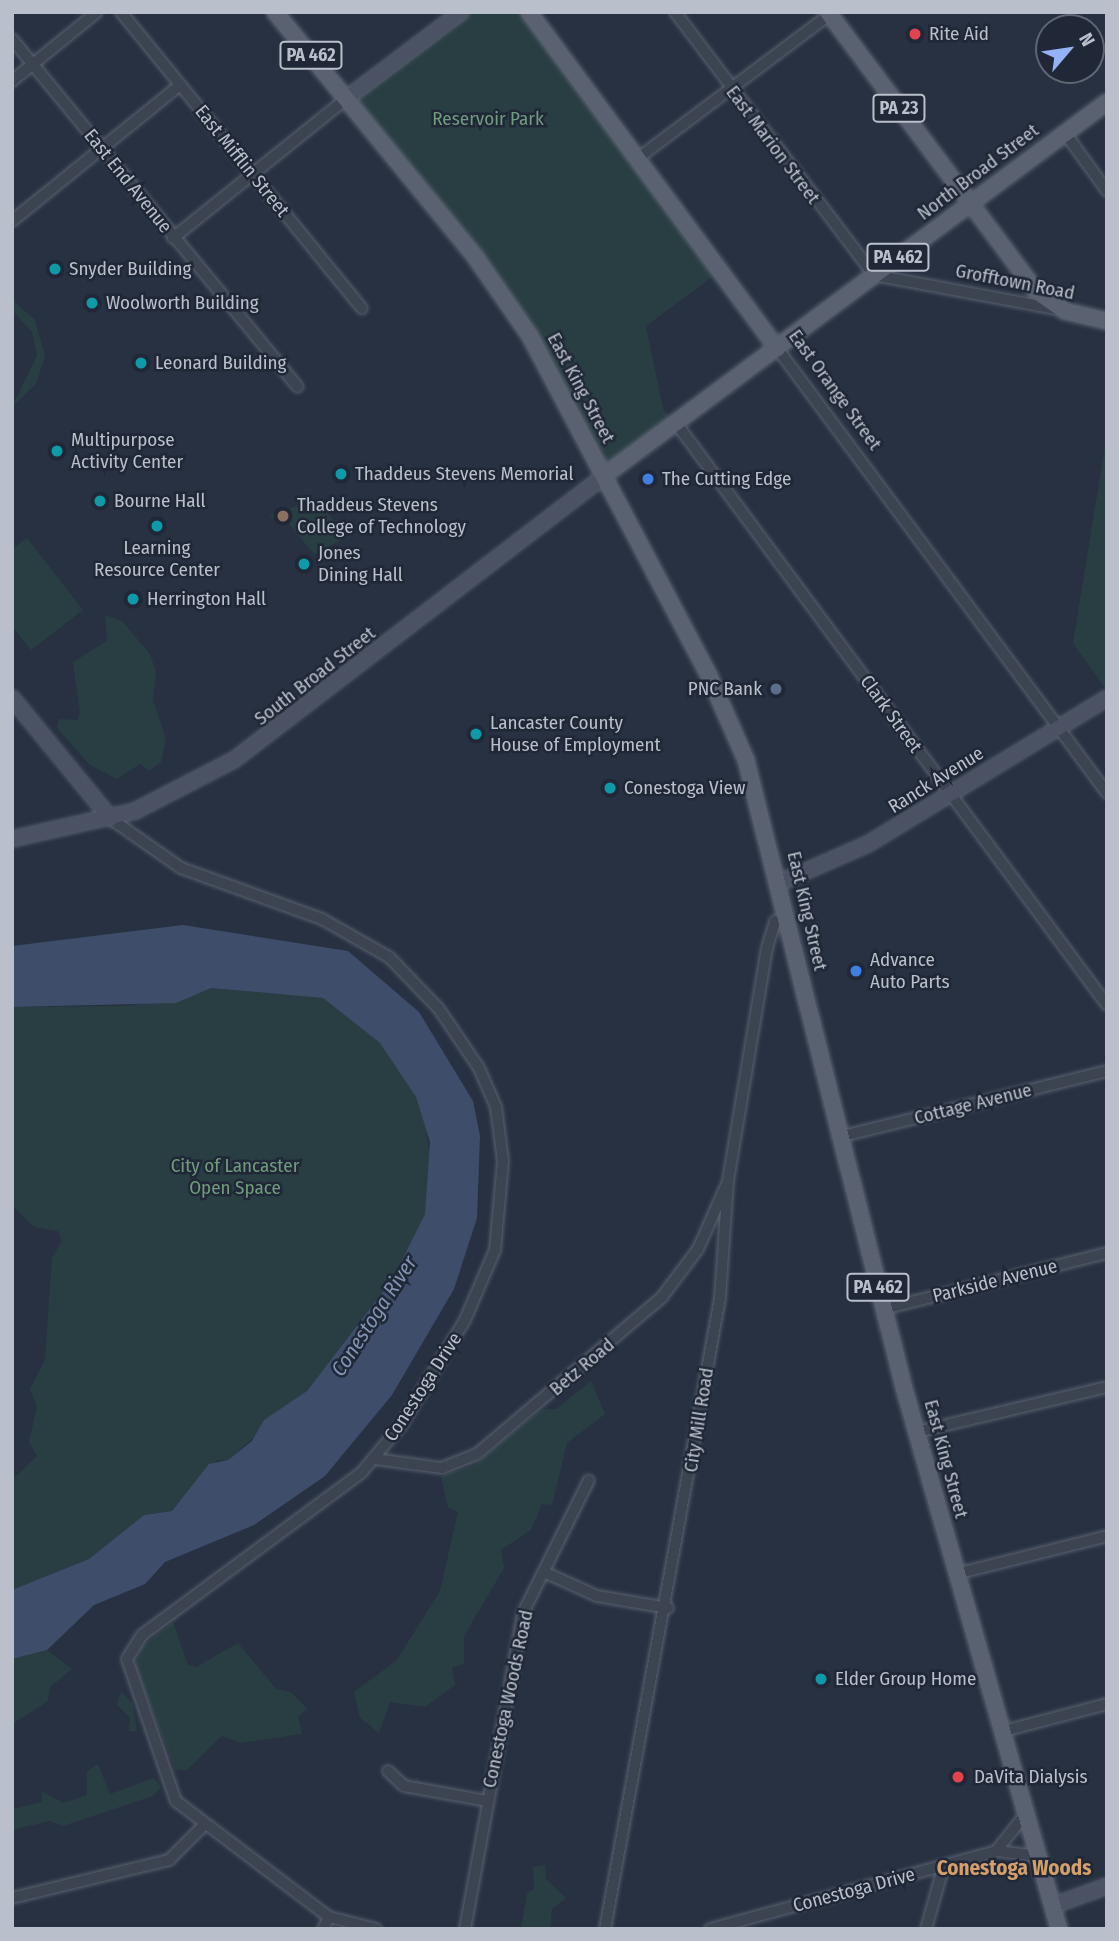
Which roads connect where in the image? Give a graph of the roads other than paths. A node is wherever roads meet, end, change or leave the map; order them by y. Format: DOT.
graph roads {
  1 [pos="97,12"];
  2 [pos="121,12"];
  3 [pos="275,12"];
  4 [pos="461,12"];
  5 [pos="529,12"];
  6 [pos="675,12"];
  7 [pos="831,13"];
  8 [pos="12,39"];
  9 [pos="33,64"];
  10 [pos="12,81"];
  11 [pos="180,85"];
  12 [pos="732,89"];
  13 [pos="347,98"];
  14 [pos="1107,102"];
  15 [pos="1065,134"];
  16 [pos="101,149"];
  17 [pos="637,159"];
  18 [pos="252,173"];
  19 [pos="1107,191"];
  20 [pos="970,204"];
  21 [pos="12,221"];
  22 [pos="173,237"];
  23 [pos="874,275"];
  24 [pos="362,309"];
  25 [pos="1065,310"];
  26 [pos="1107,321"];
  27 [pos="777,348"];
  28 [pos="298,387"];
  29 [pos="676,423"];
  30 [pos="606,475"];
  31 [pos="12,698"];
  32 [pos="1107,698"];
  33 [pos="1058,727"];
  34 [pos="1107,793"];
  35 [pos="950,794"];
  36 [pos="111,819"];
  37 [pos="12,839"];
  38 [pos="779,883"];
  39 [pos="787,918"];
  40 [pos="1107,1005"];
  41 [pos="1107,1071"];
  42 [pos="839,1137"];
  43 [pos="728,1181"];
  44 [pos="1107,1253"];
  45 [pos="884,1309"];
  46 [pos="1107,1387"];
  47 [pos="917,1432"];
  48 [pos="376,1459"];
  49 [pos="589,1480"];
  50 [pos="1107,1536"];
  51 [pos="544,1572"];
  52 [pos="956,1574"];
  53 [pos="667,1608"];
  54 [pos="1107,1704"];
  55 [pos="1000,1732"];
  56 [pos="388,1771"];
  57 [pos="487,1801"];
  58 [pos="1024,1816"];
  59 [pos="204,1825"];
  60 [pos="997,1851"];
  61 [pos="1036,1856"];
  62 [pos="944,1865"];
  63 [pos="1107,1886"];
  64 [pos="12,1899"];
  65 [pos="1052,1906"];
  66 [pos="329,1917"];
  67 [pos="323,1929"];
  68 [pos="376,1929"];
  69 [pos="465,1929"];
  70 [pos="605,1929"];
  71 [pos="710,1929"];
  72 [pos="926,1929"];
  73 [pos="1059,1929"];
  1 -- 9 [label="street"];
  2 -- 11 [label="street, East Mifflin Street"];
  3 -- 13 [label="main road, East King Street / PA 462"];
  4 -- 13 [label="main road"];
  5 -- 17 [label="main road, East Orange Street"];
  6 -- 12 [label="street, East Marion Street"];
  7 -- 12 [label="street"];
  7 -- 20 [label="main road, PA 23"];
  8 -- 9 [label="street, East End Avenue"];
  9 -- 10 [label="street"];
  9 -- 16 [label="street, East End Avenue"];
  11 -- 16 [label="street"];
  11 -- 18 [label="street, East Mifflin Street"];
  12 -- 17 [label="street"];
  12 -- 23 [label="street, East Marion Street"];
  13 -- 18 [label="street"];
  13 -- 30 [label="main road, East King Street / PA 462"];
  14 -- 15 [label="main road, North Broad Street / PA 462"];
  15 -- 19 [label="street"];
  15 -- 20 [label="main road, North Broad Street / PA 462"];
  16 -- 21 [label="street"];
  16 -- 22 [label="street, East End Avenue"];
  17 -- 27 [label="main road, East Orange Street"];
  18 -- 22 [label="street"];
  18 -- 24 [label="street, East Mifflin Street"];
  20 -- 23 [label="main road, North Broad Street / PA 462"];
  20 -- 25 [label="main road, PA 23"];
  22 -- 28 [label="street, East End Avenue"];
  23 -- 25 [label="street, Grofftown Road"];
  23 -- 27 [label="main road, North Broad Street / PA 462"];
  25 -- 26 [label="main road, Grofftown Road / PA 23"];
  27 -- 29 [label="main road, North Broad Street / PA 462"];
  27 -- 33 [label="street, East Orange Street"];
  29 -- 30 [label="main road, North Broad Street / PA 462"];
  29 -- 35 [label="street, Clark Street"];
  30 -- 36 [label="main road, South Broad Street"];
  30 -- 38 [label="main road, East King Street / PA 462"];
  31 -- 36 [label="main road"];
  32 -- 33 [label="main road, Ranck Avenue"];
  33 -- 34 [label="street, East Orange Street"];
  33 -- 35 [label="main road, Ranck Avenue"];
  35 -- 38 [label="main road, Ranck Avenue"];
  35 -- 40 [label="street, Clark Street"];
  36 -- 37 [label="main road, South Broad Street"];
  36 -- 48 [label="street, Conestoga Drive"];
  38 -- 39 [label="main road, East King Street / PA 462"];
  39 -- 42 [label="main road, East King Street / PA 462"];
  39 -- 43 [label="street, City Mill Road"];
  41 -- 42 [label="street, Cottage Avenue"];
  42 -- 45 [label="main road, East King Street / PA 462"];
  43 -- 48 [label="street, Betz Road"];
  43 -- 53 [label="street, City Mill Road"];
  44 -- 45 [label="street, Parkside Avenue"];
  45 -- 47 [label="main road, East King Street / PA 462"];
  46 -- 47 [label="street"];
  47 -- 52 [label="main road, East King Street / PA 462"];
  48 -- 59 [label="street, Conestoga Drive"];
  49 -- 51 [label="street, Conestoga Woods Road"];
  50 -- 52 [label="street"];
  51 -- 53 [label="street"];
  51 -- 57 [label="street, Conestoga Woods Road"];
  52 -- 55 [label="main road, East King Street / PA 462"];
  53 -- 70 [label="street, City Mill Road"];
  54 -- 55 [label="street"];
  55 -- 58 [label="main road, East King Street / PA 462"];
  56 -- 57 [label="street"];
  57 -- 69 [label="street, Conestoga Woods Road"];
  58 -- 60 [label="street"];
  58 -- 61 [label="main road, East King Street / PA 462"];
  59 -- 64 [label="street"];
  59 -- 66 [label="street, Conestoga Drive"];
  60 -- 61 [label="street, Conestoga Drive"];
  60 -- 62 [label="street, Conestoga Drive"];
  61 -- 65 [label="main road, East King Street / PA 462"];
  62 -- 71 [label="street, Conestoga Drive"];
  62 -- 72 [label="street"];
  63 -- 65 [label="main road"];
  65 -- 73 [label="main road, East King Street / PA 462"];
  66 -- 67 [label="street"];
  66 -- 68 [label="street, Conestoga Drive"];
}
